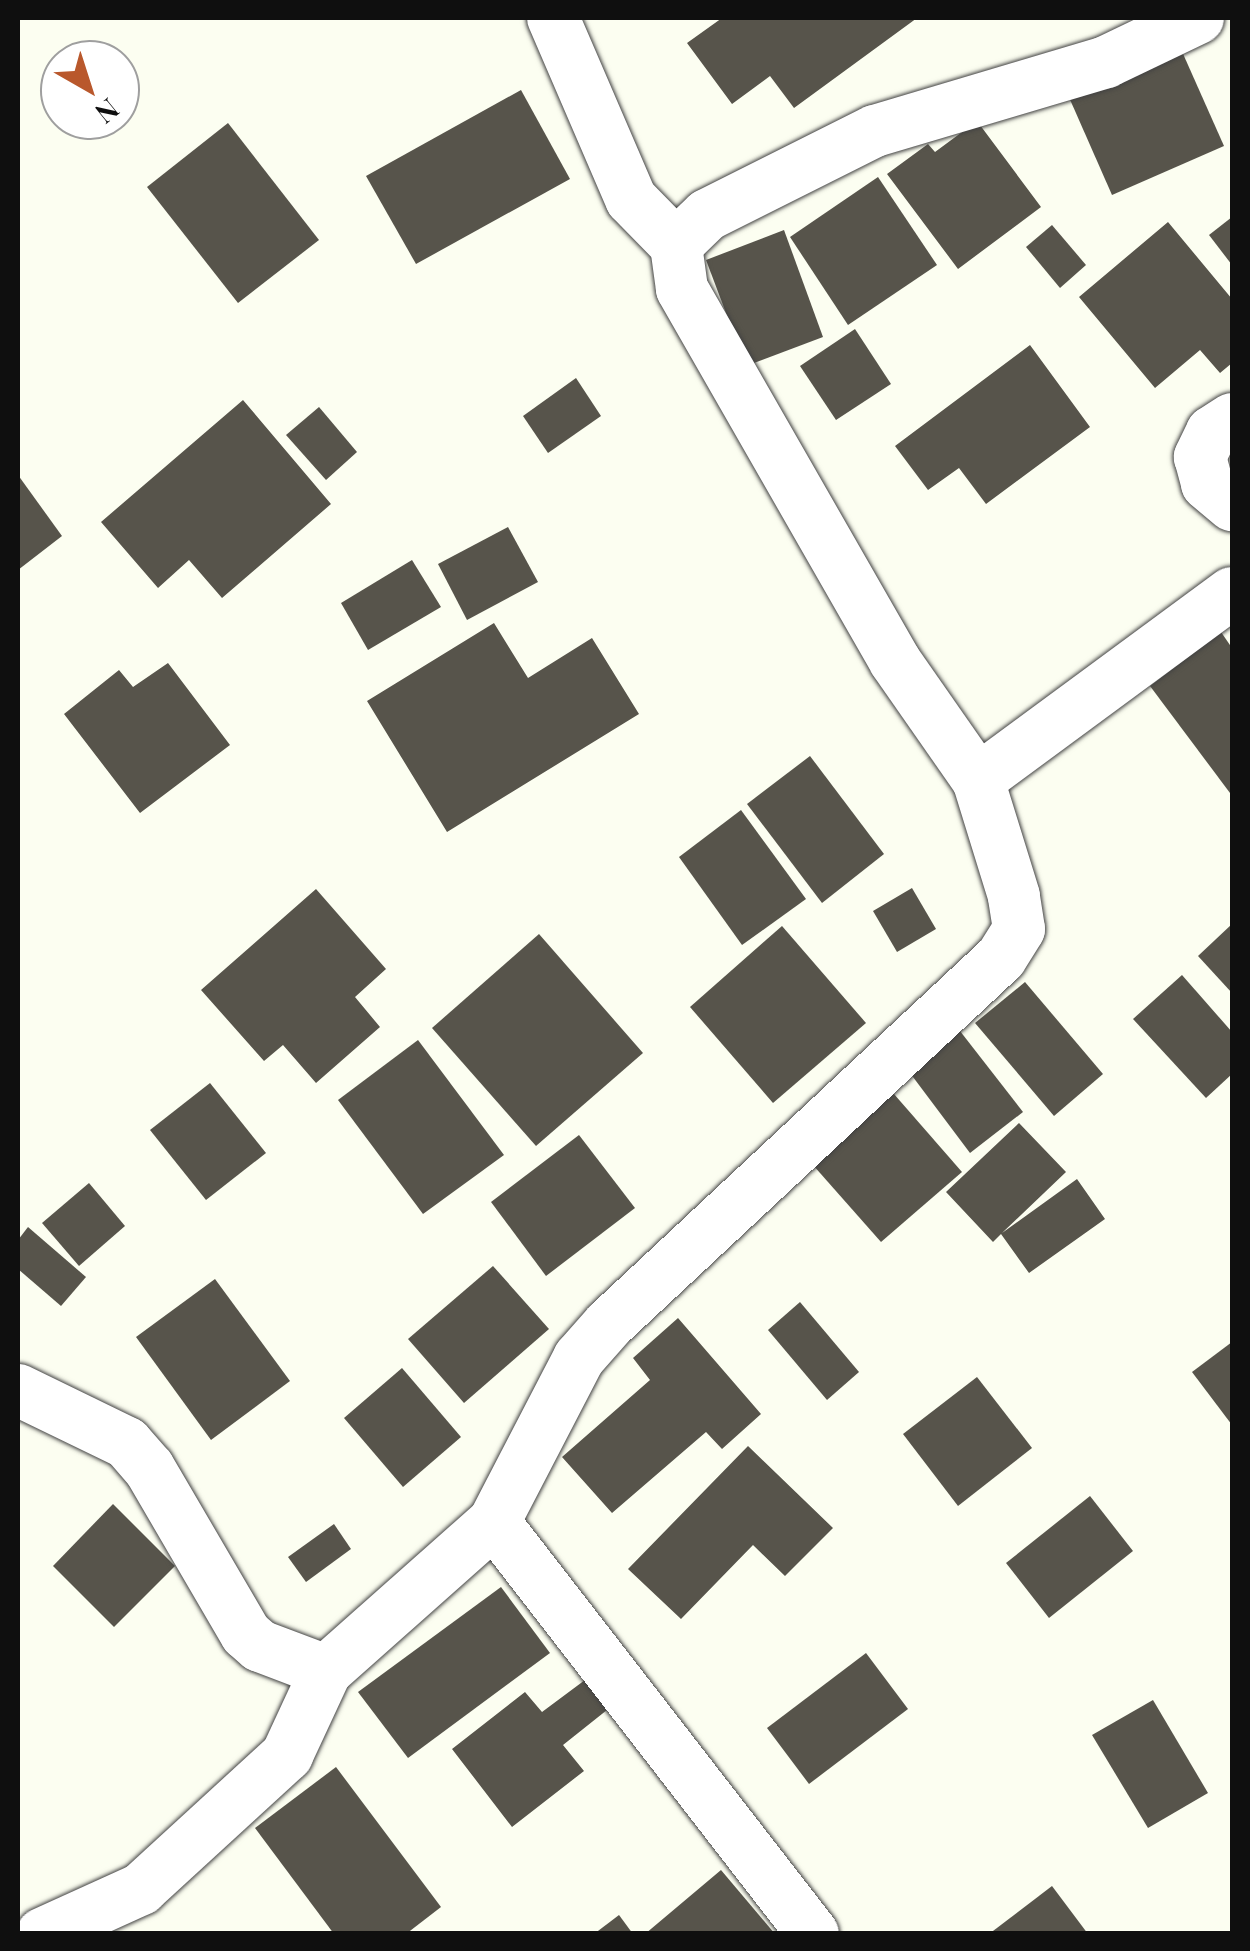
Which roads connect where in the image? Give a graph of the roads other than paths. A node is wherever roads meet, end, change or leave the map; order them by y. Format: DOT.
graph roads {
  1 [pos="554,18"];
  2 [pos="1198,18"];
  3 [pos="676,245"];
  4 [pos="1232,419"];
  5 [pos="1232,506"];
  6 [pos="1232,593"];
  7 [pos="978,780"];
  8 [pos="18,1390"];
  9 [pos="494,1522"];
  10 [pos="326,1671"];
  11 [pos="42,1934"];
  12 [pos="813,1934"];
  1 -- 3 [label="street"];
  2 -- 3 [label="street"];
  3 -- 7 [label="street"];
  4 -- 5 [label="street"];
  6 -- 7 [label="street"];
  7 -- 9 [label="street"];
  8 -- 10 [label="street"];
  9 -- 10 [label="street"];
  9 -- 12 [label="street"];
  10 -- 11 [label="street"];
}
